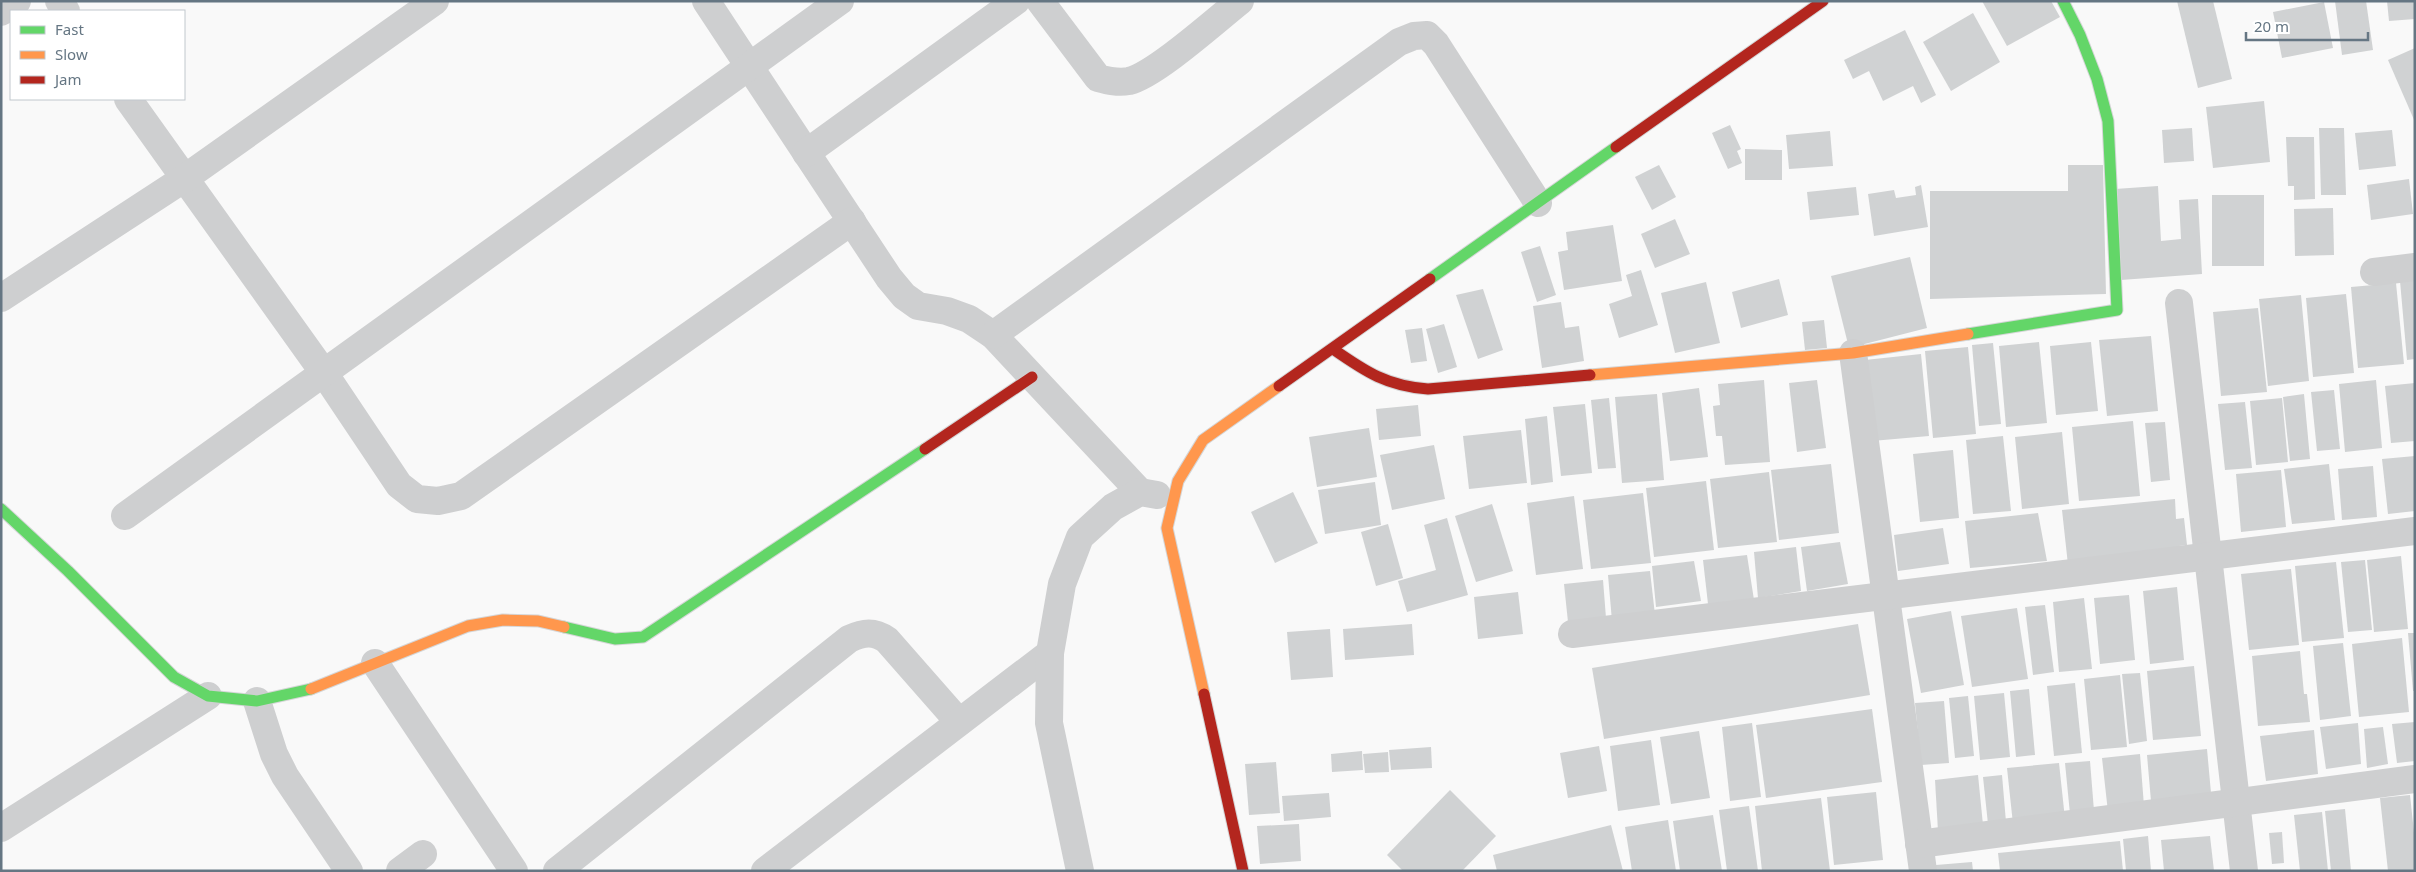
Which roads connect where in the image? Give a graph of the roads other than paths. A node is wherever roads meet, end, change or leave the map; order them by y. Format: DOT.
graph roads {
  1 [pos="17,1"];
  2 [pos="435,1"];
  3 [pos="706,1"];
  4 [pos="840,1"];
  5 [pos="1016,1"];
  6 [pos="1040,1"];
  7 [pos="1240,1"];
  8 [pos="1823,1"];
  9 [pos="2063,1"];
  10 [pos="1,12"];
  11 [pos="750,66"];
  12 [pos="129,100"];
  13 [pos="806,153"];
  14 [pos="185,178"];
  15 [pos="1538,203"];
  16 [pos="852,221"];
  17 [pos="2415,268"];
  18 [pos="2374,272"];
  19 [pos="1,298"];
  20 [pos="2179,303"];
  21 [pos="993,335"];
  22 [pos="1333,349"];
  23 [pos="1853,353"];
  24 [pos="324,373"];
  25 [pos="1032,377"];
  26 [pos="1140,492"];
  27 [pos="1171,497"];
  28 [pos="1,509"];
  29 [pos="125,516"];
  30 [pos="2415,531"];
  31 [pos="2207,557"];
  32 [pos="1886,596"];
  33 [pos="1572,634"];
  34 [pos="1050,653"];
  35 [pos="375,663"];
  36 [pos="208,696"];
  37 [pos="257,701"];
  38 [pos="959,722"];
  39 [pos="2415,779"];
  40 [pos="2235,803"];
  41 [pos="1,828"];
  42 [pos="1919,844"];
  43 [pos="422,854"];
  44 [pos="349,871"];
  45 [pos="400,871"];
  46 [pos="514,871"];
  47 [pos="557,871"];
  48 [pos="765,871"];
  49 [pos="1080,871"];
  50 [pos="1243,871"];
  51 [pos="1923,871"];
  52 [pos="2244,871"];
  1 -- 10 [label="street"];
  2 -- 14 [label="street"];
  3 -- 11 [label="street"];
  4 -- 11 [label="street"];
  5 -- 13 [label="street"];
  6 -- 7 [label="street"];
  8 -- 15 [label="street"];
  9 -- 23 [label="street"];
  11 -- 13 [label="street"];
  11 -- 24 [label="street"];
  12 -- 14 [label="street"];
  13 -- 16 [label="street"];
  14 -- 19 [label="street"];
  14 -- 24 [label="street"];
  15 -- 21 [label="street"];
  15 -- 22 [label="street"];
  16 -- 21 [label="street"];
  16 -- 24 [label="street"];
  17 -- 18 [label="street"];
  20 -- 31 [label="street"];
  21 -- 25 [label="street"];
  22 -- 23 [label="street"];
  22 -- 27 [label="street"];
  23 -- 32 [label="street"];
  24 -- 29 [label="street"];
  25 -- 26 [label="street"];
  25 -- 35 [label="street"];
  26 -- 27 [label="street"];
  26 -- 34 [label="street"];
  27 -- 50 [label="street"];
  28 -- 36 [label="street"];
  30 -- 31 [label="street"];
  31 -- 32 [label="street"];
  31 -- 40 [label="street"];
  32 -- 33 [label="street"];
  32 -- 42 [label="street"];
  34 -- 38 [label="street"];
  34 -- 49 [label="street"];
  35 -- 37 [label="street"];
  35 -- 46 [label="street"];
  36 -- 37 [label="street"];
  36 -- 41 [label="street"];
  37 -- 44 [label="street"];
  38 -- 47 [label="street"];
  38 -- 48 [label="street"];
  39 -- 40 [label="street"];
  40 -- 42 [label="street"];
  40 -- 52 [label="street"];
  42 -- 51 [label="street"];
  43 -- 45 [label="street"];
}
